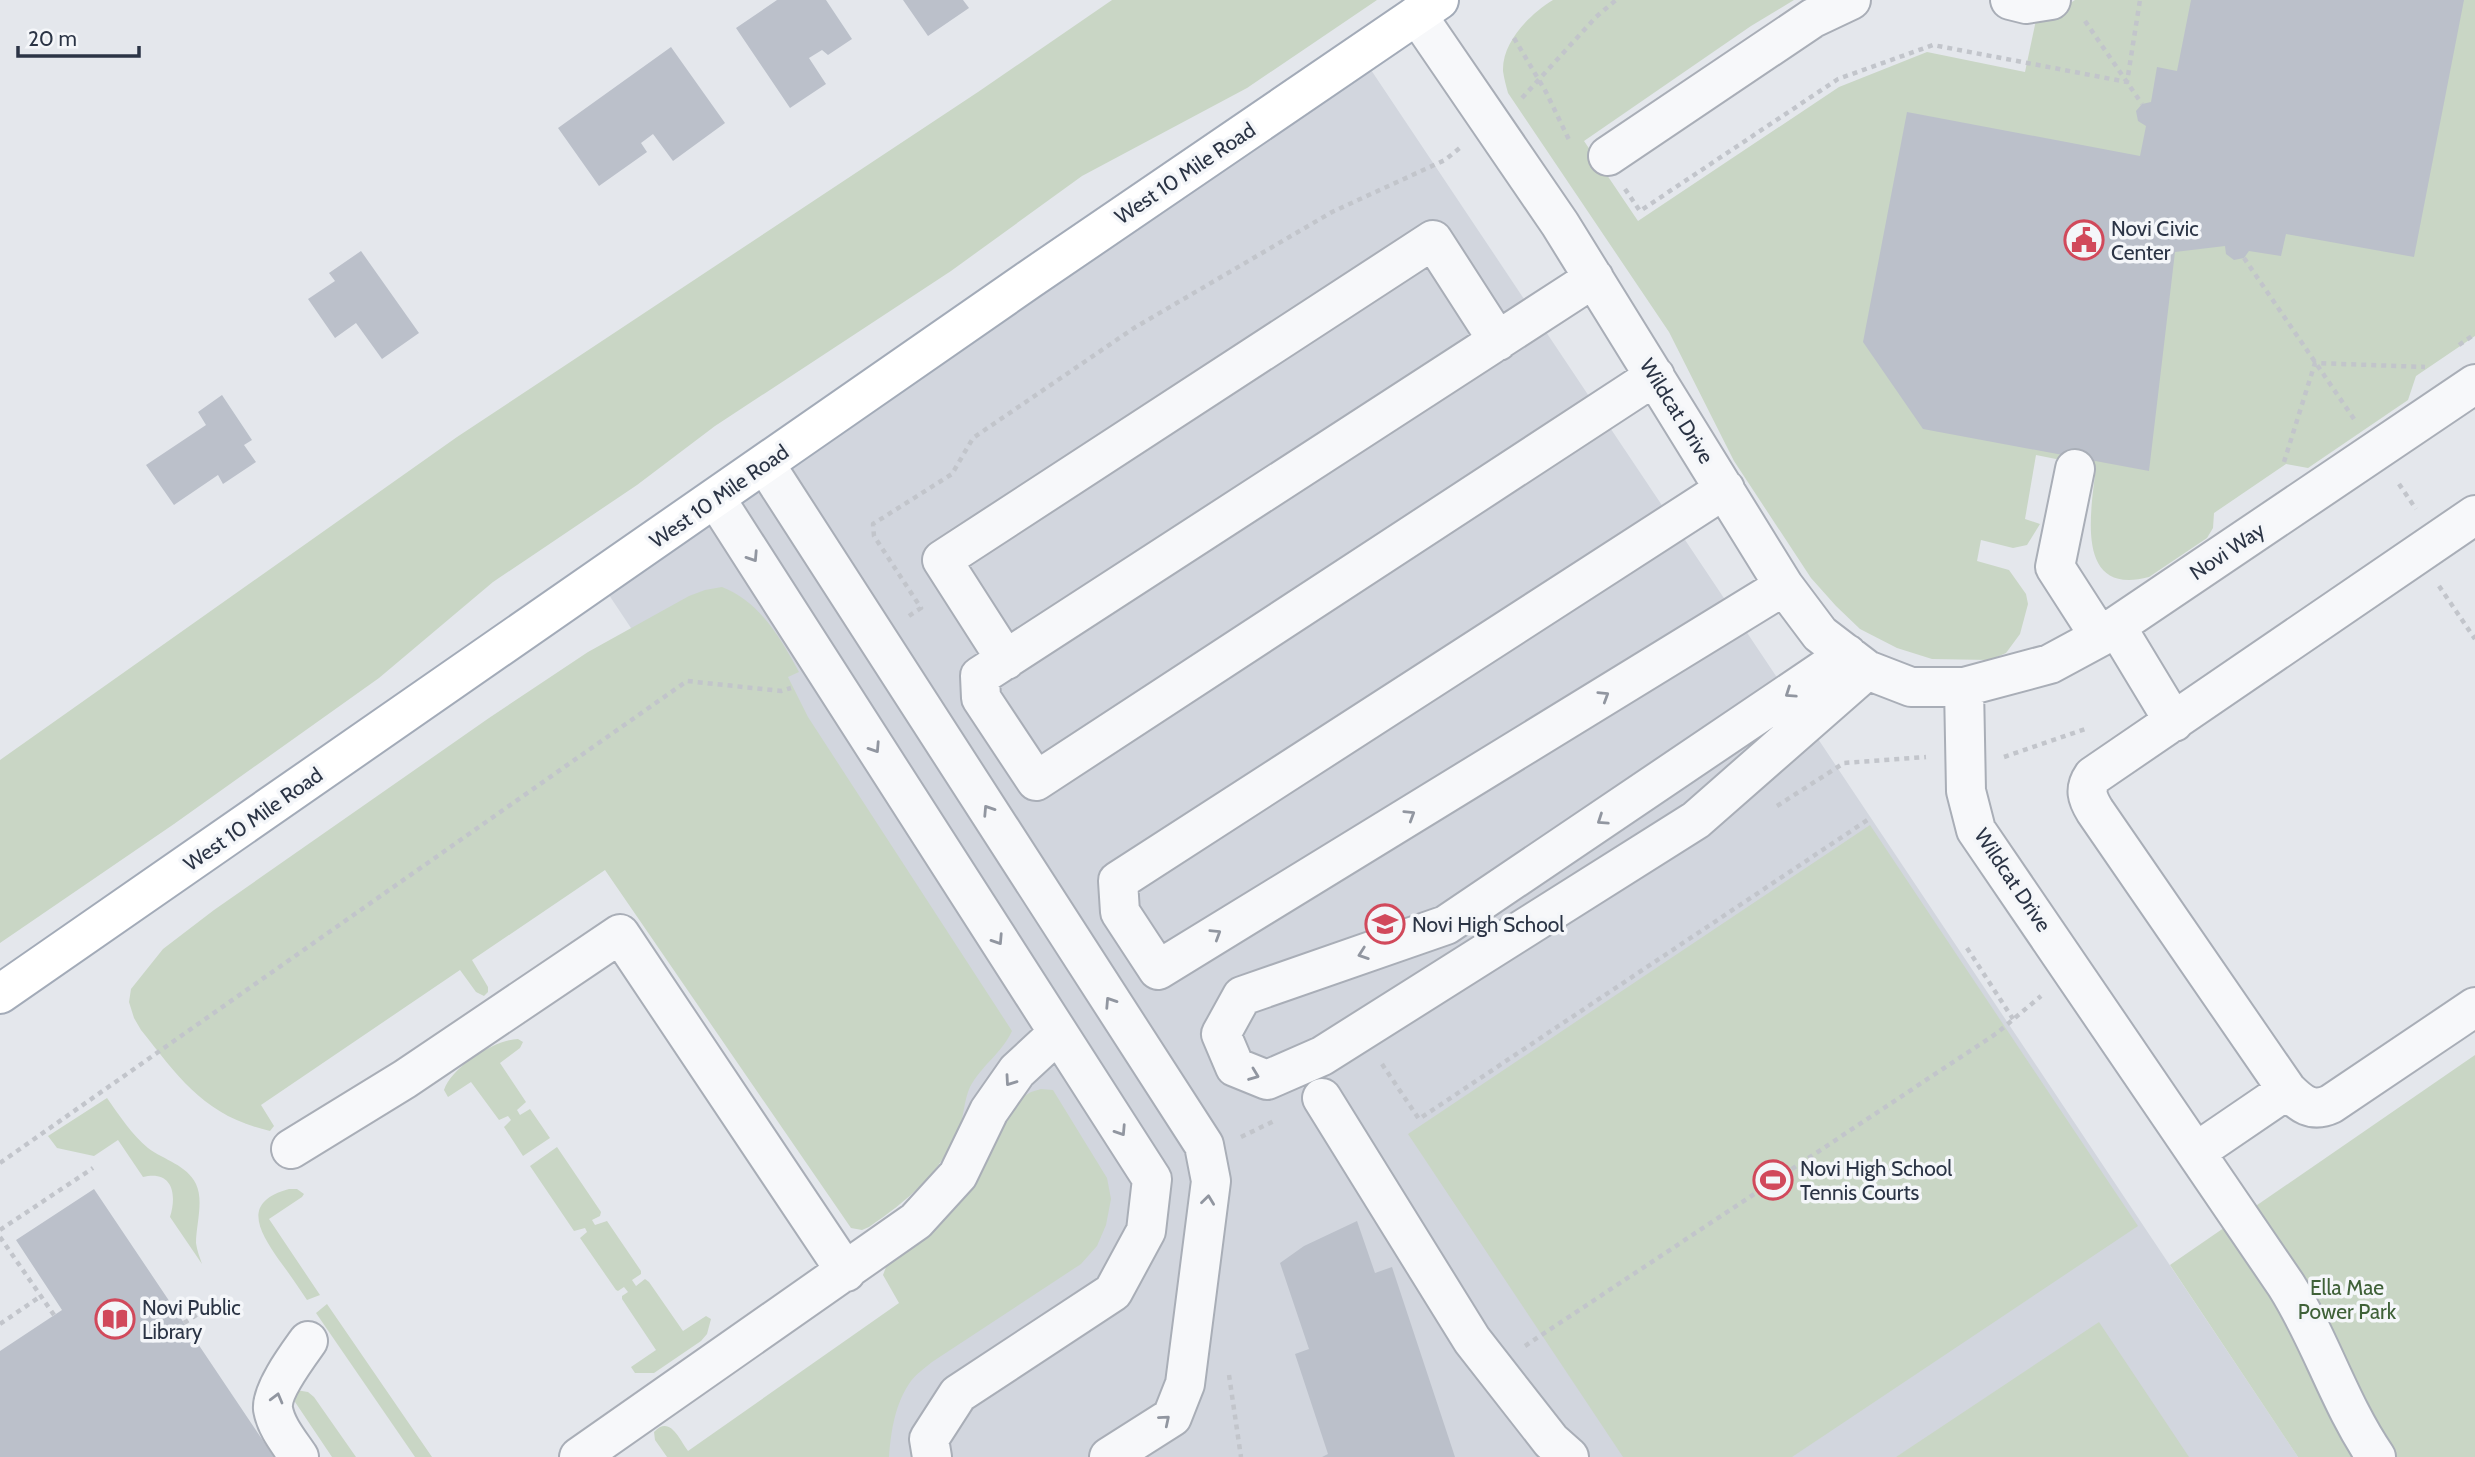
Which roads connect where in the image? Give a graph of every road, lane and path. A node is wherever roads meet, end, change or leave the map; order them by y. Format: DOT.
graph roads {
  1 [pos="1851,0"];
  2 [pos="2010,0"];
  3 [pos="2140,0"];
  4 [pos="2064,5"];
  5 [pos="1428,8"];
  6 [pos="1514,38"];
  7 [pos="2127,82"];
  8 [pos="2142,104"];
  9 [pos="1600,164"];
  10 [pos="1621,193"];
  11 [pos="1629,194"];
  12 [pos="2244,258"];
  13 [pos="1594,278"];
  14 [pos="2475,334"];
  15 [pos="1498,341"];
  16 [pos="2454,348"];
  17 [pos="2433,362"];
  18 [pos="2315,363"];
  19 [pos="1655,376"];
  20 [pos="2475,384"];
  21 [pos="2376,451"];
  22 [pos="2284,463"];
  23 [pos="765,464"];
  24 [pos="2075,469"];
  25 [pos="1725,489"];
  26 [pos="716,499"];
  27 [pos="2475,515"];
  28 [pos="2438,541"];
  29 [pos="1784,586"];
  30 [pos="2108,631"];
  31 [pos="2475,639"];
  32 [pos="1006,660"];
  33 [pos="1857,662"];
  34 [pos="1964,687"];
  35 [pos="2174,722"];
  36 [pos="2091,727"];
  37 [pos="1965,758"];
  38 [pos="1774,808"];
  39 [pos="1869,819"];
  40 [pos="1967,948"];
  41 [pos="2081,981"];
  42 [pos="0,994"];
  43 [pos="2475,1007"];
  44 [pos="2013,1019"];
  45 [pos="1058,1033"];
  46 [pos="2287,1090"];
  47 [pos="1322,1098"];
  48 [pos="291,1149"];
  49 [pos="2196,1152"];
  50 [pos="93,1168"];
  51 [pos="0,1230"];
  52 [pos="0,1237"];
  53 [pos="846,1272"];
  54 [pos="41,1296"];
  55 [pos="218,1300"];
  56 [pos="54,1315"];
  57 [pos="184,1323"];
  58 [pos="0,1324"];
  59 [pos="308,1341"];
  60 [pos="1493,1367"];
  61 [pos="299,1457"];
  62 [pos="579,1457"];
  63 [pos="932,1457"];
  64 [pos="1109,1457"];
  65 [pos="1569,1457"];
  66 [pos="2376,1457"];
  1 -- 9 [label="street"];
  2 -- 4 [label="street"];
  3 -- 7 [label="path"];
  4 -- 7 [label="path"];
  5 -- 13 [label="street, Wildcat Drive"];
  5 -- 23 [label="main road, West 10 Mile Road"];
  6 -- 9 [label="path"];
  7 -- 8 [label="path"];
  7 -- 11 [label="path"];
  9 -- 11 [label="path"];
  10 -- 11 [label="path"];
  12 -- 18 [label="path"];
  13 -- 15 [label="street"];
  13 -- 19 [label="street, Wildcat Drive"];
  14 -- 16 [label="path"];
  15 -- 32 [label="street"];
  15 -- 32 [label="street"];
  17 -- 18 [label="path"];
  18 -- 21 [label="path"];
  18 -- 22 [label="path"];
  19 -- 25 [label="street, Wildcat Drive"];
  19 -- 32 [label="street"];
  20 -- 21 [label="street, Novi Way"];
  21 -- 28 [label="path"];
  21 -- 30 [label="street, Novi Way"];
  23 -- 26 [label="main road, West 10 Mile Road"];
  64 -- 23 [label="street, one-way"];
  24 -- 30 [label="street"];
  25 -- 29 [label="street, Wildcat Drive"];
  25 -- 29 [label="street, one-way"];
  26 -- 42 [label="main road, West 10 Mile Road"];
  26 -- 45 [label="street, one-way"];
  27 -- 28 [label="street"];
  28 -- 31 [label="path"];
  28 -- 35 [label="street"];
  29 -- 33 [label="street, Wildcat Drive"];
  30 -- 34 [label="street, Novi Way"];
  30 -- 35 [label="street"];
  33 -- 33 [label="street, one-way"];
  33 -- 34 [label="street, Wildcat Drive"];
  34 -- 37 [label="street, Wildcat Drive"];
  35 -- 46 [label="street"];
  36 -- 37 [label="path"];
  37 -- 38 [label="path"];
  37 -- 41 [label="street, Wildcat Drive"];
  39 -- 47 [label="path"];
  40 -- 44 [label="path"];
  41 -- 44 [label="path"];
  41 -- 49 [label="street, Wildcat Drive"];
  43 -- 46 [label="street"];
  44 -- 60 [label="path"];
  45 -- 53 [label="street, one-way"];
  45 -- 63 [label="street, one-way"];
  46 -- 49 [label="street"];
  47 -- 60 [label="street"];
  48 -- 53 [label="street"];
  49 -- 66 [label="street, Wildcat Drive"];
  50 -- 51 [label="path"];
  52 -- 54 [label="path"];
  53 -- 62 [label="street"];
  54 -- 56 [label="path"];
  54 -- 58 [label="path"];
  55 -- 57 [label="path"];
  61 -- 59 [label="street, one-way"];
  60 -- 65 [label="street"];
}
